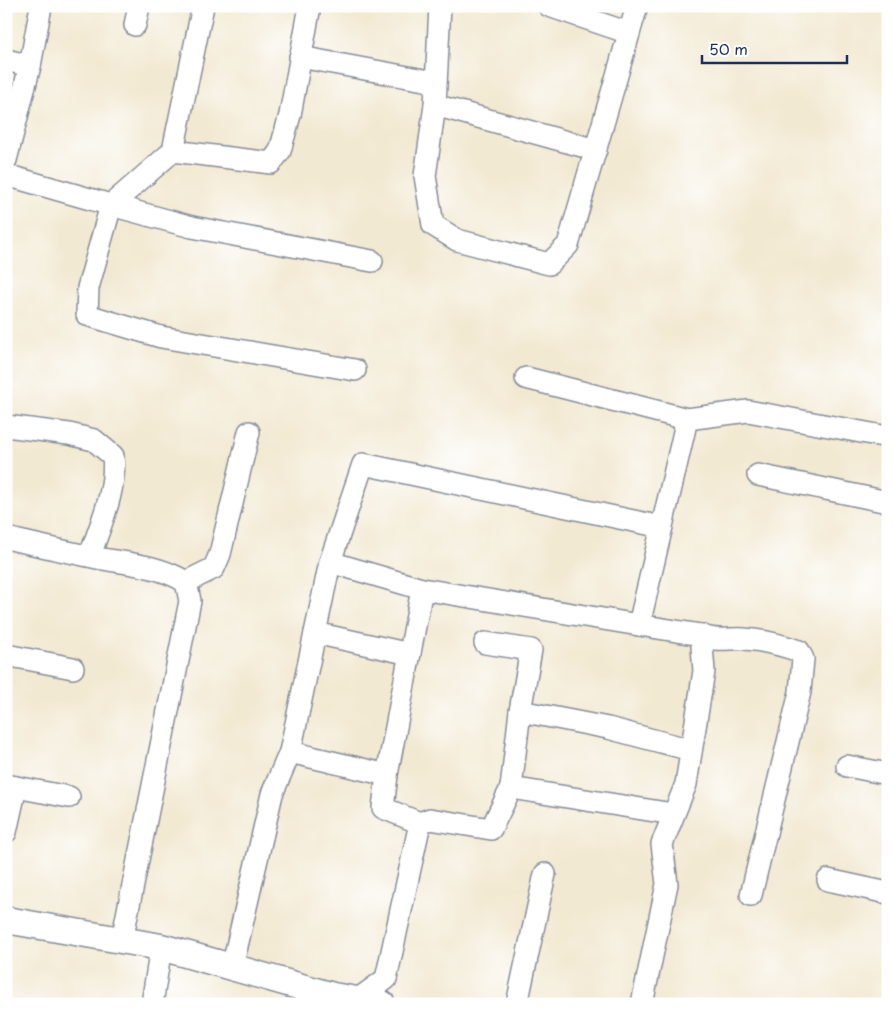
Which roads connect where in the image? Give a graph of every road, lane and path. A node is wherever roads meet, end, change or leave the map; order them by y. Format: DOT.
graph roads {
  1 [pos="41,6"];
  2 [pos="203,6"];
  3 [pos="310,6"];
  4 [pos="440,6"];
  5 [pos="549,6"];
  6 [pos="637,6"];
  7 [pos="629,33"];
  8 [pos="300,57"];
  9 [pos="6,60"];
  10 [pos="30,66"];
  11 [pos="435,82"];
  12 [pos="435,105"];
  13 [pos="596,150"];
  14 [pos="173,151"];
  15 [pos="6,160"];
  16 [pos="6,176"];
  17 [pos="111,205"];
  18 [pos="372,261"];
  19 [pos="355,370"];
  20 [pos="526,378"];
  21 [pos="687,419"];
  22 [pos="6,426"];
  23 [pos="249,432"];
  24 [pos="888,436"];
  25 [pos="758,474"];
  26 [pos="888,502"];
  27 [pos="662,527"];
  28 [pos="6,538"];
  29 [pos="90,556"];
  30 [pos="330,562"];
  31 [pos="186,582"];
  32 [pos="422,589"];
  33 [pos="639,626"];
  34 [pos="315,633"];
  35 [pos="701,635"];
  36 [pos="485,643"];
  37 [pos="410,654"];
  38 [pos="6,655"];
  39 [pos="73,668"];
  40 [pos="520,711"];
  41 [pos="691,750"];
  42 [pos="290,752"];
  43 [pos="847,766"];
  44 [pos="888,774"];
  45 [pos="387,775"];
  46 [pos="11,786"];
  47 [pos="511,788"];
  48 [pos="69,797"];
  49 [pos="673,814"];
  50 [pos="420,823"];
  51 [pos="6,832"];
  52 [pos="545,874"];
  53 [pos="828,880"];
  54 [pos="888,892"];
  55 [pos="751,895"];
  56 [pos="6,920"];
  57 [pos="122,940"];
  58 [pos="161,947"];
  59 [pos="232,968"];
  60 [pos="365,1003"];
  61 [pos="152,1004"];
  62 [pos="517,1004"];
  63 [pos="642,1004"];
  1 -- 10 [label="street"];
  2 -- 14 [label="street"];
  3 -- 8 [label="street"];
  4 -- 11 [label="street"];
  5 -- 7 [label="street"];
  6 -- 7 [label="street"];
  7 -- 13 [label="street"];
  8 -- 11 [label="street"];
  8 -- 14 [label="street"];
  9 -- 10 [label="street"];
  10 -- 15 [label="street"];
  11 -- 12 [label="street"];
  12 -- 13 [label="street"];
  12 -- 13 [label="street"];
  14 -- 17 [label="street"];
  16 -- 17 [label="street"];
  17 -- 18 [label="street"];
  17 -- 19 [label="street"];
  20 -- 21 [label="street"];
  21 -- 24 [label="street"];
  21 -- 27 [label="street"];
  22 -- 29 [label="street"];
  23 -- 31 [label="street"];
  25 -- 26 [label="street"];
  27 -- 30 [label="street"];
  27 -- 33 [label="street"];
  28 -- 29 [label="street"];
  29 -- 31 [label="street"];
  30 -- 32 [label="street"];
  30 -- 34 [label="street"];
  31 -- 57 [label="street"];
  32 -- 33 [label="street"];
  32 -- 37 [label="street"];
  33 -- 35 [label="street"];
  34 -- 37 [label="street"];
  34 -- 42 [label="street"];
  35 -- 41 [label="street"];
  35 -- 55 [label="street"];
  36 -- 40 [label="street"];
  37 -- 45 [label="street"];
  38 -- 39 [label="street"];
  40 -- 41 [label="street"];
  40 -- 47 [label="street"];
  41 -- 49 [label="street"];
  42 -- 45 [label="street"];
  42 -- 59 [label="street"];
  43 -- 44 [label="street"];
  45 -- 50 [label="street"];
  46 -- 48 [label="street"];
  46 -- 51 [label="street"];
  47 -- 49 [label="street"];
  47 -- 50 [label="street"];
  49 -- 63 [label="street"];
  50 -- 60 [label="street"];
  52 -- 62 [label="street"];
  53 -- 54 [label="street"];
  56 -- 57 [label="street"];
  57 -- 58 [label="street"];
  58 -- 59 [label="street"];
  58 -- 61 [label="street"];
  59 -- 60 [label="street"];
}
